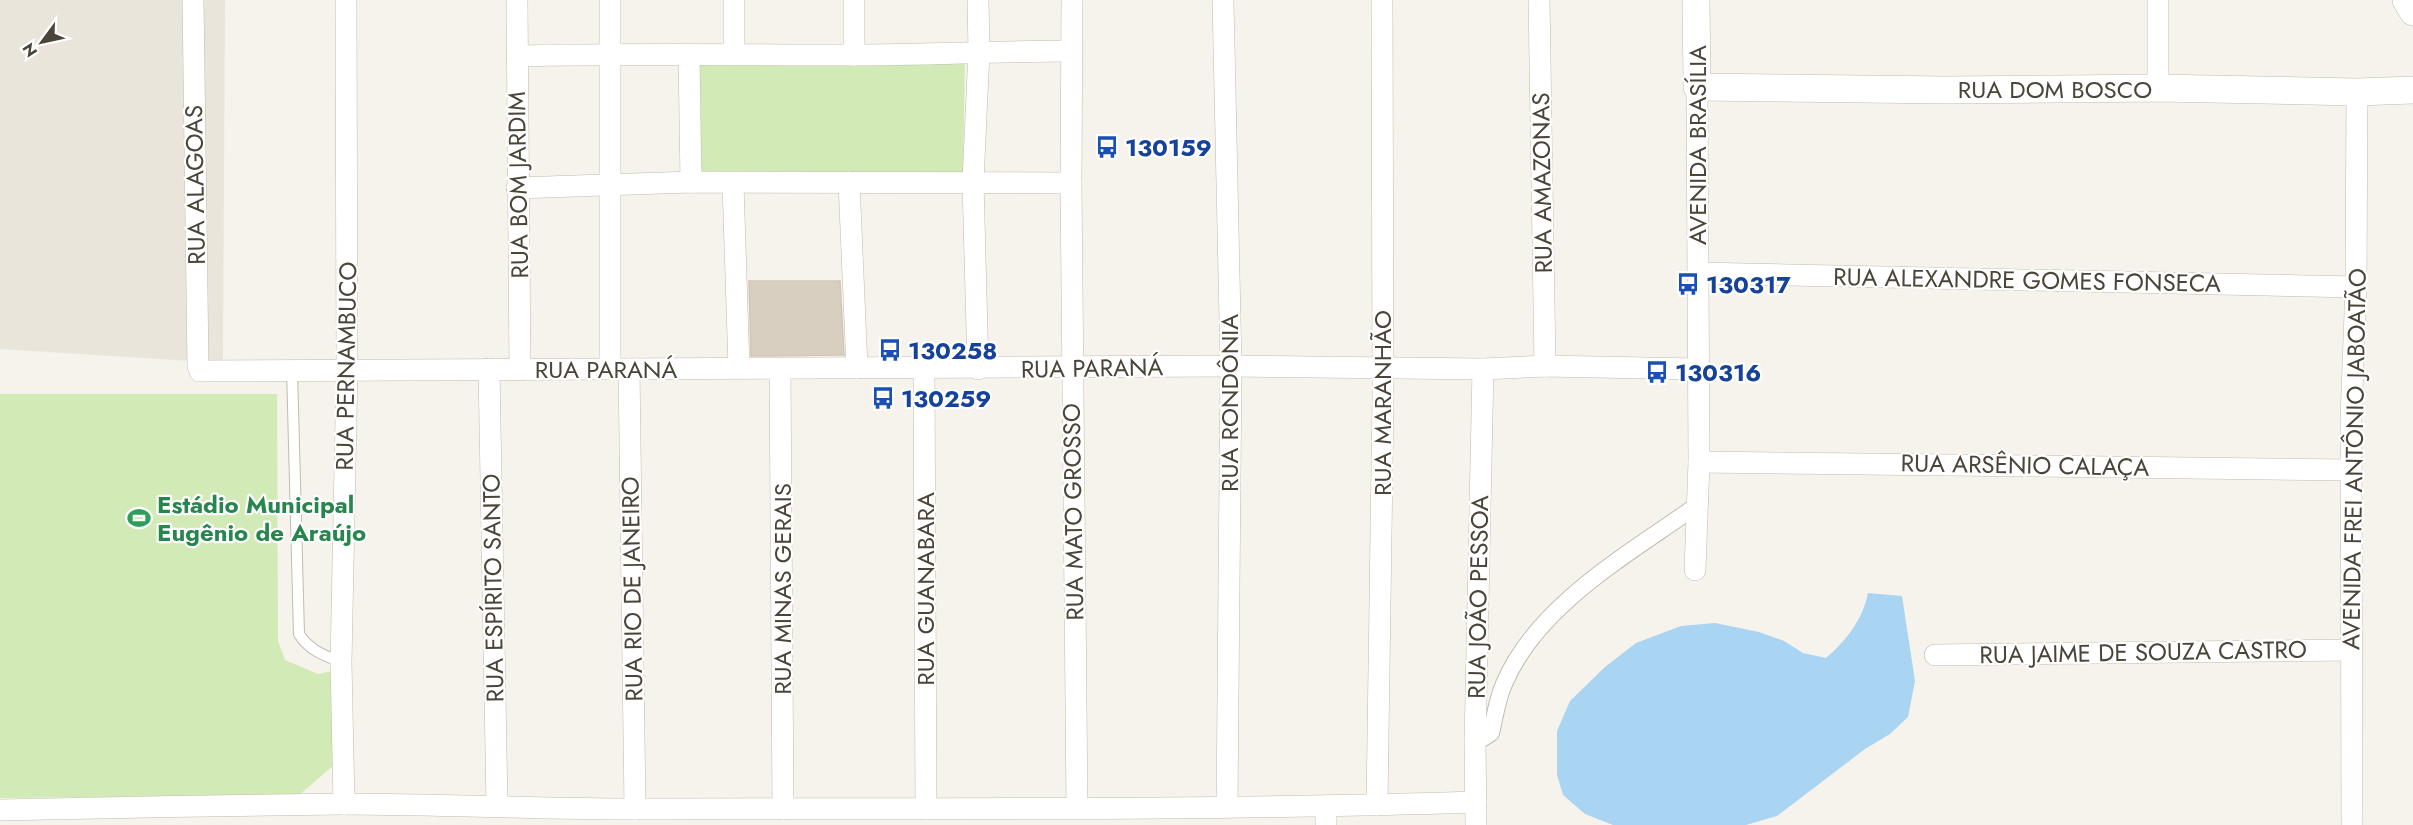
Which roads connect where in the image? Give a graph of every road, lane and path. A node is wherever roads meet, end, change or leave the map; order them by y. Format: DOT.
graph roads {
  1 [pos="193,0"];
  2 [pos="346,0"];
  3 [pos="517,0"];
  4 [pos="610,0"];
  5 [pos="734,0"];
  6 [pos="854,0"];
  7 [pos="978,0"];
  8 [pos="1072,0"];
  9 [pos="1223,0"];
  10 [pos="1382,0"];
  11 [pos="1539,0"];
  12 [pos="1696,0"];
  13 [pos="2158,0"];
  14 [pos="2406,0"];
  15 [pos="2413,12"];
  16 [pos="979,51"];
  17 [pos="1071,51"];
  18 [pos="610,54"];
  19 [pos="734,54"];
  20 [pos="689,55"];
  21 [pos="854,55"];
  22 [pos="517,56"];
  23 [pos="1697,87"];
  24 [pos="2158,88"];
  25 [pos="2413,90"];
  26 [pos="2357,92"];
  27 [pos="691,182"];
  28 [pos="849,182"];
  29 [pos="973,182"];
  30 [pos="1071,183"];
  31 [pos="733,184"];
  32 [pos="609,186"];
  33 [pos="517,188"];
  34 [pos="1698,273"];
  35 [pos="2356,287"];
  36 [pos="1231,366"];
  37 [pos="1545,366"];
  38 [pos="739,368"];
  39 [pos="856,368"];
  40 [pos="1072,368"];
  41 [pos="292,369"];
  42 [pos="347,369"];
  43 [pos="489,369"];
  44 [pos="620,369"];
  45 [pos="780,369"];
  46 [pos="924,369"];
  47 [pos="978,369"];
  48 [pos="1383,369"];
  49 [pos="1483,369"];
  50 [pos="1698,369"];
  51 [pos="199,370"];
  52 [pos="520,370"];
  53 [pos="1699,462"];
  54 [pos="2351,470"];
  55 [pos="1696,507"];
  56 [pos="1695,570"];
  57 [pos="2351,650"];
  58 [pos="1935,655"];
  59 [pos="340,662"];
  60 [pos="1475,743"];
  61 [pos="1476,802"];
  62 [pos="344,804"];
  63 [pos="497,806"];
  64 [pos="1227,806"];
  65 [pos="1377,806"];
  66 [pos="1077,807"];
  67 [pos="926,808"];
  68 [pos="635,809"];
  69 [pos="783,809"];
  70 [pos="0,810"];
  71 [pos="1326,815"];
  72 [pos="134,816"];
  73 [pos="1180,817"];
  74 [pos="1476,825"];
  75 [pos="2352,825"];
  1 -- 51 [label="street, RUA ALAGOAS"];
  2 -- 42 [label="street, RUA PERNAMBUCO"];
  3 -- 22 [label="street, RUA BOM JARDIM"];
  4 -- 18 [label="street, RUA RIO DE JANEIRO"];
  5 -- 19 [label="street"];
  6 -- 21 [label="street"];
  7 -- 16 [label="street"];
  8 -- 17 [label="street, RUA MATO GROSSO"];
  9 -- 36 [label="street, RUA RONDÔNIA"];
  10 -- 48 [label="street, RUA MARANHÃO"];
  11 -- 37 [label="street, RUA AMAZONAS"];
  12 -- 23 [label="street, AVENIDA BRASÍLIA"];
  13 -- 24 [label="street"];
  14 -- 15 [label="street"];
  16 -- 17 [label="street"];
  16 -- 21 [label="street"];
  16 -- 29 [label="street"];
  17 -- 30 [label="street, RUA MATO GROSSO"];
  18 -- 20 [label="street"];
  18 -- 22 [label="street"];
  18 -- 32 [label="street, RUA RIO DE JANEIRO"];
  19 -- 20 [label="street"];
  19 -- 21 [label="street"];
  20 -- 27 [label="street"];
  22 -- 33 [label="street, RUA BOM JARDIM"];
  23 -- 24 [label="street, RUA DOM BOSCO"];
  23 -- 34 [label="street, AVENIDA BRASÍLIA"];
  24 -- 26 [label="street, RUA DOM BOSCO"];
  25 -- 26 [label="street, RUA DOM BOSCO"];
  26 -- 35 [label="street, AVENIDA FREI ANTÔNIO JABOATÃO"];
  27 -- 31 [label="street"];
  27 -- 32 [label="street"];
  28 -- 29 [label="street"];
  28 -- 31 [label="street"];
  28 -- 39 [label="street"];
  29 -- 30 [label="street"];
  29 -- 47 [label="street"];
  30 -- 40 [label="street, RUA MATO GROSSO"];
  31 -- 38 [label="street"];
  32 -- 33 [label="street"];
  32 -- 44 [label="street, RUA RIO DE JANEIRO"];
  33 -- 52 [label="street, RUA BOM JARDIM"];
  34 -- 35 [label="street, RUA ALEXANDRE GOMES FONSECA"];
  34 -- 50 [label="street, AVENIDA BRASÍLIA"];
  35 -- 54 [label="street, AVENIDA FREI ANTÔNIO JABOATÃO"];
  36 -- 40 [label="street, RUA PARANÁ"];
  36 -- 48 [label="street, RUA PARANÁ"];
  36 -- 64 [label="street, RUA RONDÔNIA"];
  37 -- 49 [label="street, RUA PARANÁ"];
  37 -- 50 [label="street, RUA PARANÁ"];
  38 -- 44 [label="street, RUA PARANÁ"];
  38 -- 45 [label="street, RUA PARANÁ"];
  39 -- 45 [label="street, RUA PARANÁ"];
  39 -- 46 [label="street, RUA PARANÁ"];
  40 -- 47 [label="street, RUA PARANÁ"];
  40 -- 66 [label="street, RUA MATO GROSSO"];
  41 -- 42 [label="street, RUA PARANÁ"];
  41 -- 51 [label="street, RUA PARANÁ"];
  41 -- 59 [label="lane"];
  42 -- 43 [label="street, RUA PARANÁ"];
  42 -- 59 [label="street, RUA PERNAMBUCO"];
  43 -- 52 [label="street, RUA PARANÁ"];
  43 -- 63 [label="street, RUA ESPÍRITO SANTO"];
  44 -- 52 [label="street, RUA PARANÁ"];
  44 -- 68 [label="street, RUA RIO DE JANEIRO"];
  45 -- 69 [label="street, RUA MINAS GERAIS"];
  46 -- 47 [label="street, RUA PARANÁ"];
  46 -- 67 [label="street, RUA GUANABARA"];
  48 -- 49 [label="street, RUA PARANÁ"];
  48 -- 65 [label="street, RUA MARANHÃO"];
  49 -- 60 [label="street, RUA JOÃO PESSOA"];
  50 -- 53 [label="street, AVENIDA BRASÍLIA"];
  53 -- 54 [label="street, RUA ARSÊNIO CALAÇA"];
  53 -- 55 [label="street, AVENIDA BRASÍLIA"];
  54 -- 57 [label="street, AVENIDA FREI ANTÔNIO JABOATÃO"];
  55 -- 56 [label="street, AVENIDA BRASÍLIA"];
  55 -- 60 [label="street"];
  57 -- 58 [label="street, RUA JAIME DE SOUZA CASTRO"];
  57 -- 75 [label="street, AVENIDA FREI ANTÔNIO JABOATÃO"];
  59 -- 62 [label="street, RUA PERNAMBUCO"];
  60 -- 61 [label="street, RUA JOÃO PESSOA"];
  61 -- 65 [label="street"];
  61 -- 74 [label="street, RUA JOÃO PESSOA"];
  62 -- 63 [label="street"];
  62 -- 72 [label="street"];
  63 -- 68 [label="street"];
  64 -- 71 [label="street"];
  64 -- 73 [label="street"];
  65 -- 71 [label="street"];
  66 -- 67 [label="street"];
  66 -- 73 [label="street"];
  67 -- 69 [label="street"];
  68 -- 69 [label="street"];
  70 -- 72 [label="street"];
}
